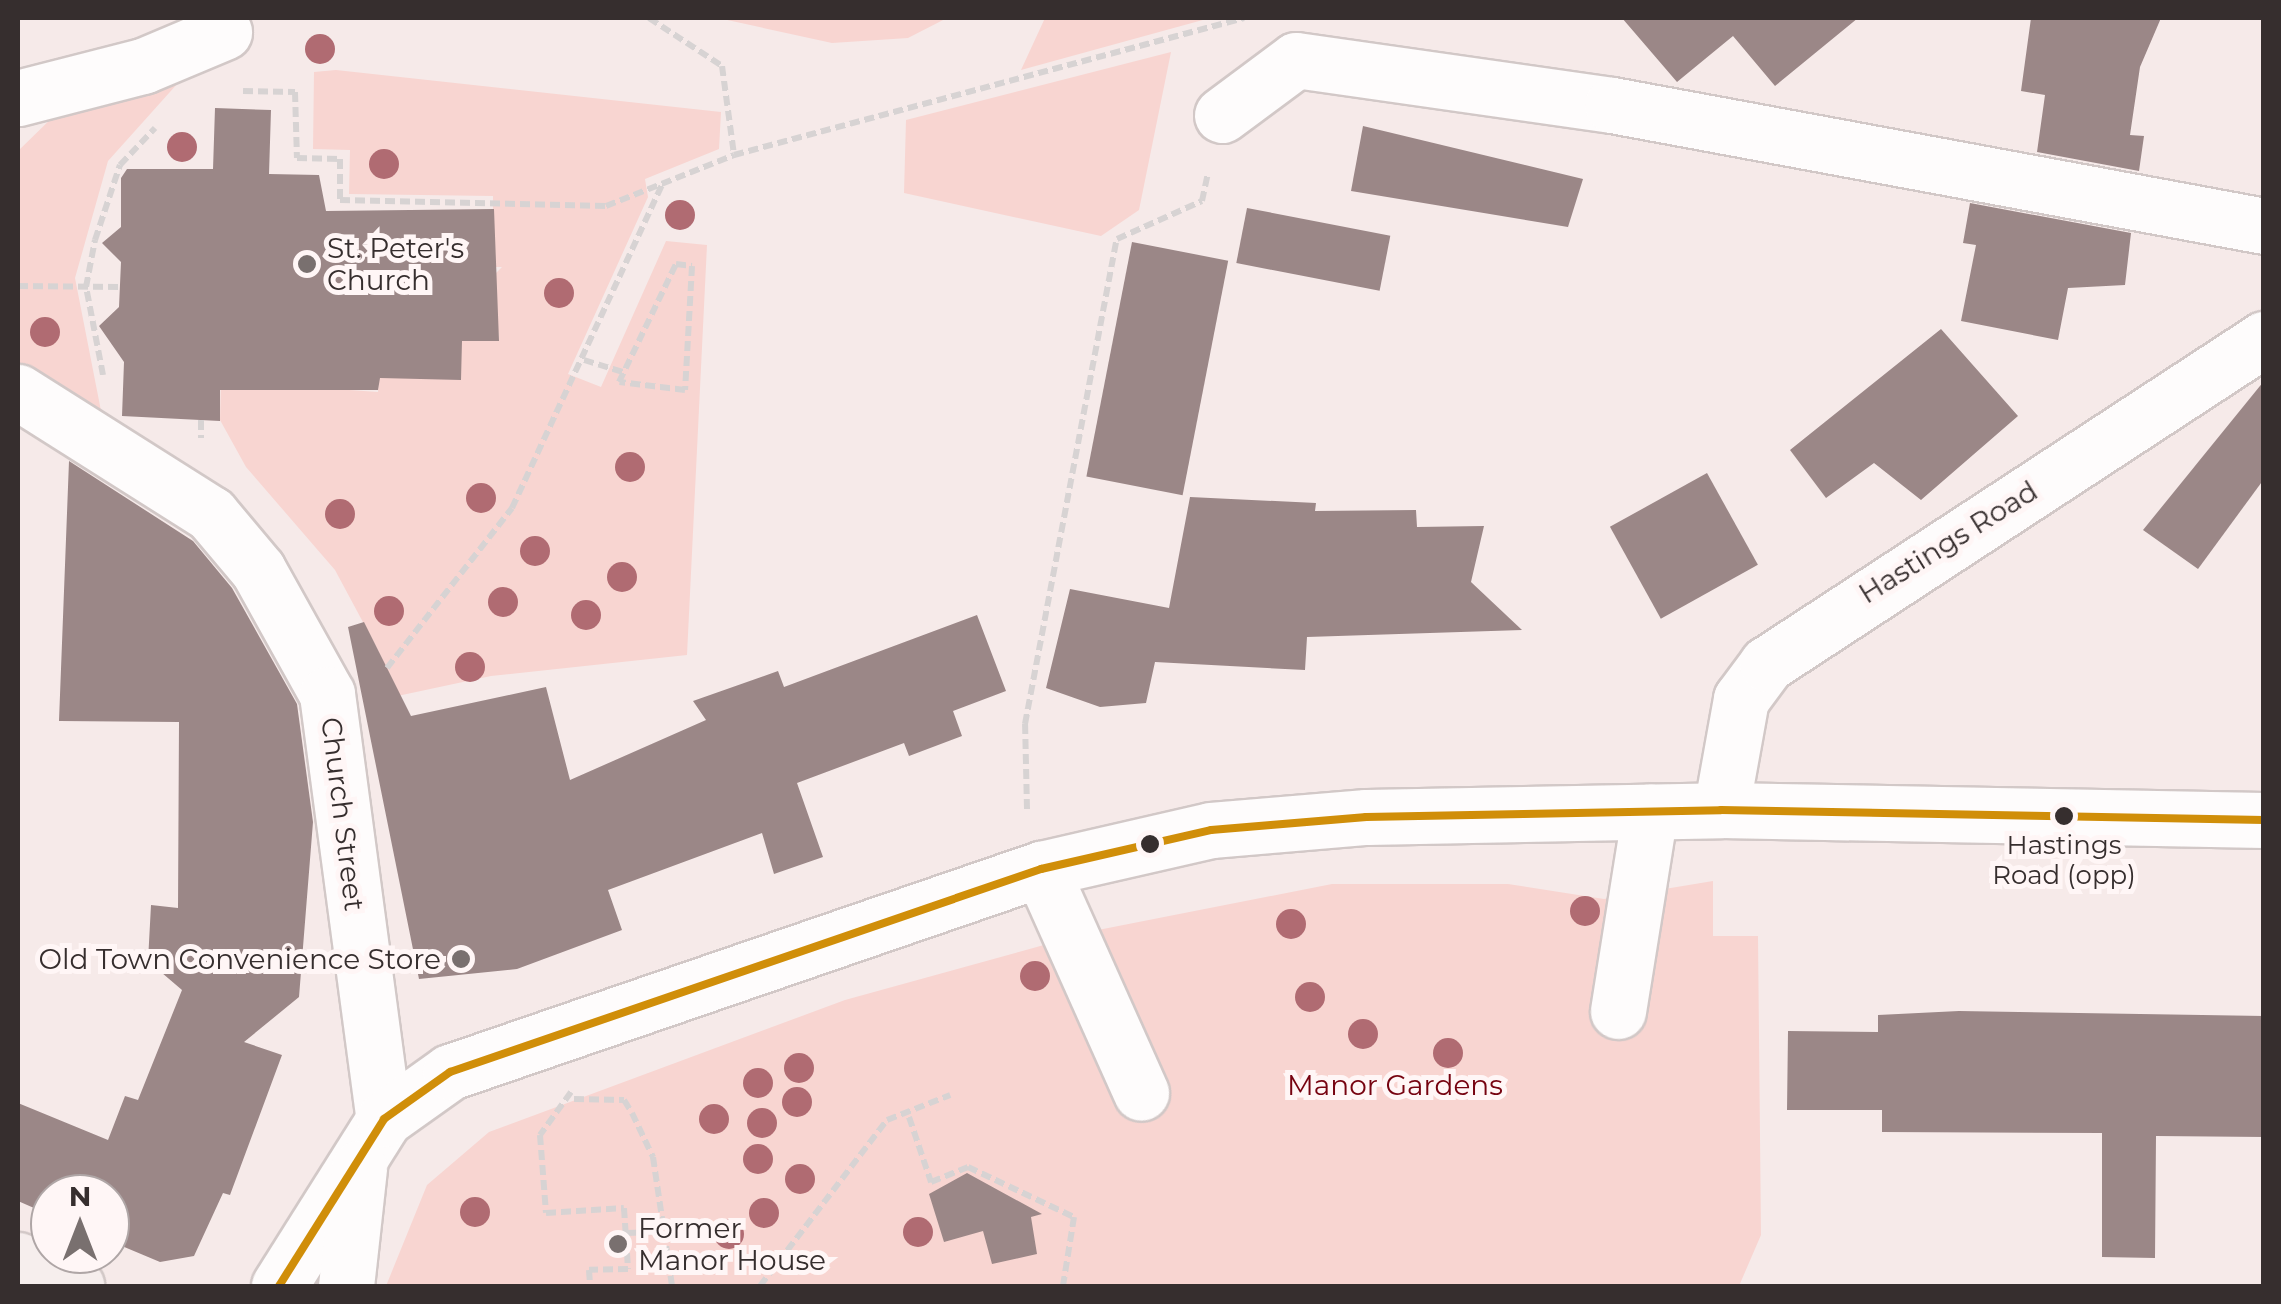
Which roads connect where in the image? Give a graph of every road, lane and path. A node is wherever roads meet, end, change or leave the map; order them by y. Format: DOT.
graph roads {
  1 [pos="650,18"];
  2 [pos="1244,18"];
  3 [pos="202,57"];
  4 [pos="18,98"];
  5 [pos="1222,115"];
  6 [pos="734,156"];
  7 [pos="664,182"];
  8 [pos="2264,226"];
  9 [pos="18,286"];
  10 [pos="86,287"];
  11 [pos="120,287"];
  12 [pos="2264,339"];
  13 [pos="584,360"];
  14 [pos="623,372"];
  15 [pos="105,382"];
  16 [pos="18,392"];
  17 [pos="186,444"];
  18 [pos="202,454"];
  19 [pos="387,668"];
  20 [pos="1720,810"];
  21 [pos="1650,812"];
  22 [pos="2264,820"];
  23 [pos="1041,869"];
  24 [pos="1618,1011"];
  25 [pos="551,1034"];
  26 [pos="1141,1093"];
  27 [pos="950,1096"];
  28 [pos="574,1099"];
  29 [pos="909,1117"];
  30 [pos="372,1134"];
  31 [pos="658,1232"];
  32 [pos="626,1233"];
  33 [pos="18,1260"];
  34 [pos="76,1286"];
  35 [pos="279,1286"];
  36 [pos="346,1286"];
  37 [pos="590,1286"];
  38 [pos="672,1286"];
  39 [pos="760,1286"];
  40 [pos="1062,1286"];
  1 -- 6 [label="path"];
  2 -- 5 [label="path"];
  2 -- 6 [label="path"];
  3 -- 4 [label="street"];
  3 -- 7 [label="path"];
  3 -- 10 [label="path"];
  5 -- 8 [label="street"];
  5 -- 23 [label="path"];
  6 -- 7 [label="path"];
  7 -- 13 [label="path"];
  9 -- 10 [label="path"];
  10 -- 11 [label="path"];
  10 -- 15 [label="path"];
  12 -- 20 [label="street, Hastings Road"];
  13 -- 14 [label="path"];
  13 -- 19 [label="path"];
  14 -- 14 [label="path"];
  16 -- 30 [label="street, Church Street"];
  17 -- 18 [label="path"];
  20 -- 21 [label="street"];
  20 -- 22 [label="street"];
  21 -- 23 [label="street"];
  21 -- 24 [label="street"];
  23 -- 25 [label="street"];
  23 -- 26 [label="street"];
  25 -- 28 [label="path"];
  25 -- 30 [label="street"];
  27 -- 29 [label="path"];
  28 -- 31 [label="path"];
  28 -- 32 [label="path"];
  29 -- 39 [label="path"];
  29 -- 40 [label="path"];
  30 -- 35 [label="street"];
  30 -- 36 [label="street, Church Street"];
  31 -- 32 [label="path"];
  31 -- 38 [label="path"];
  32 -- 37 [label="path"];
  33 -- 34 [label="main road"];
}
